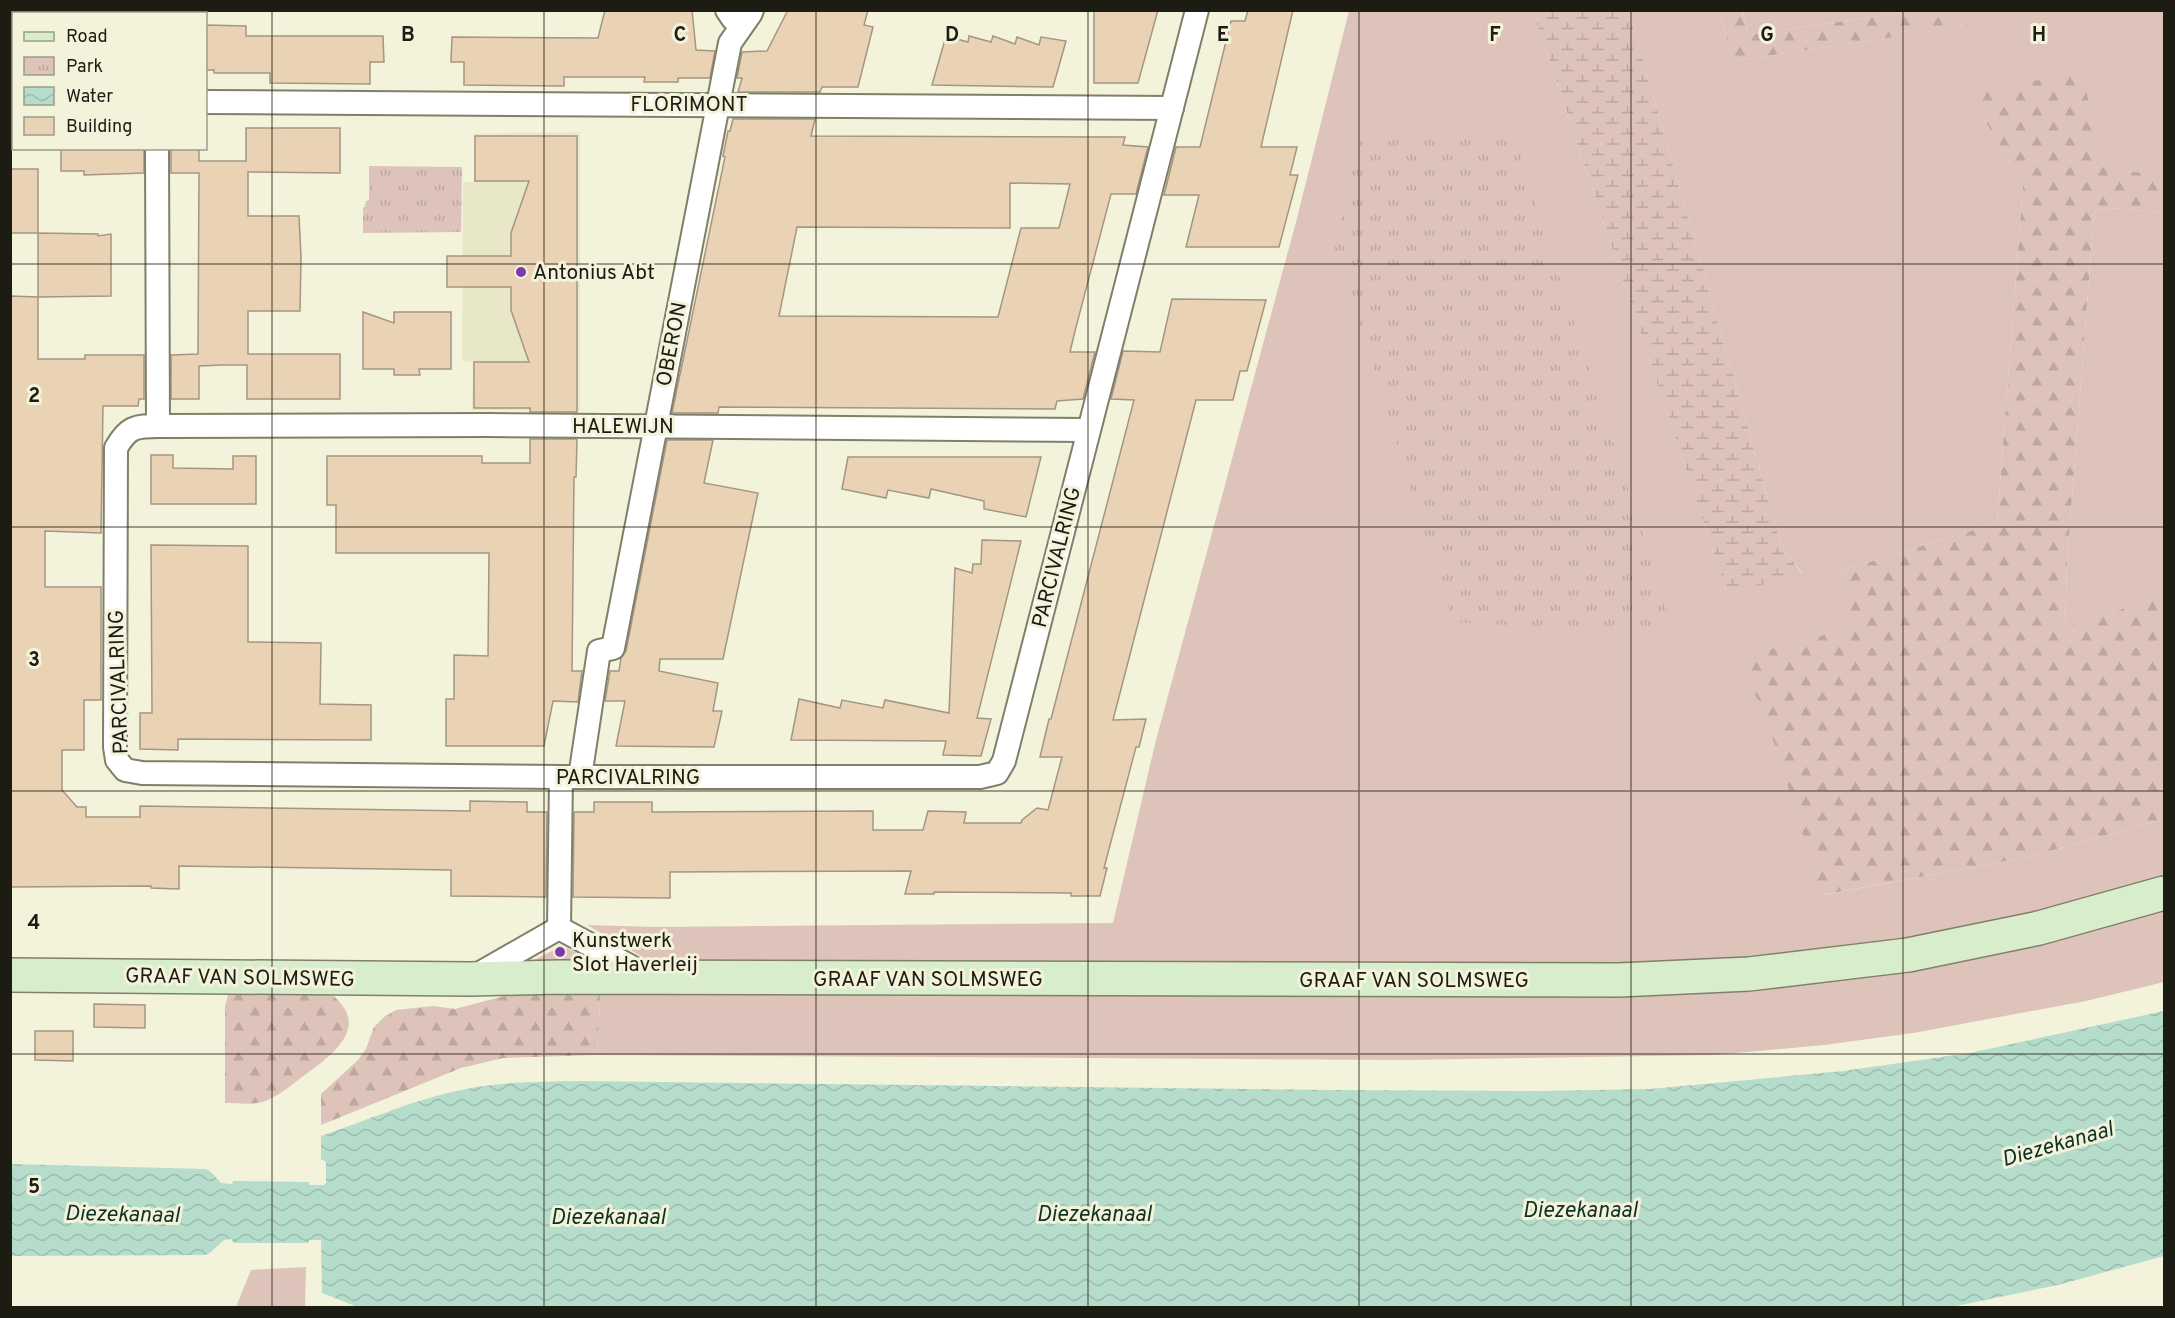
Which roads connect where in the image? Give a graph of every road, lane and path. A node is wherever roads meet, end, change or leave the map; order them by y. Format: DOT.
graph roads {
  1 [pos="727,10"];
  2 [pos="1197,10"];
  3 [pos="752,12"];
  4 [pos="207,102"];
  5 [pos="727,104"];
  6 [pos="1172,108"];
  7 [pos="157,150"];
  8 [pos="158,426"];
  9 [pos="662,427"];
  10 [pos="1088,430"];
  11 [pos="571,777"];
  12 [pos="2164,893"];
  13 [pos="559,928"];
  14 [pos="10,975"];
  15 [pos="470,979"];
  16 [pos="654,979"];
  1 -- 3 [label="street, OBERON"];
  2 -- 6 [label="street, PARCIVALRING"];
  3 -- 5 [label="street, OBERON"];
  4 -- 5 [label="street, FLORIMONT"];
  5 -- 6 [label="street, FLORIMONT"];
  5 -- 9 [label="street, OBERON"];
  6 -- 10 [label="street, PARCIVALRING"];
  7 -- 8 [label="street"];
  8 -- 9 [label="street, HALEWIJN"];
  8 -- 11 [label="street, PARCIVALRING"];
  9 -- 10 [label="street, HALEWIJN"];
  9 -- 11 [label="street, OBERON"];
  10 -- 11 [label="street, PARCIVALRING"];
  11 -- 13 [label="street"];
  12 -- 16 [label="street, GRAAF VAN SOLMSWEG"];
  13 -- 15 [label="street"];
  13 -- 16 [label="street, GRAAF VAN SOLMSWEG"];
  14 -- 15 [label="street, GRAAF VAN SOLMSWEG"];
  15 -- 16 [label="street, GRAAF VAN SOLMSWEG"];
}
